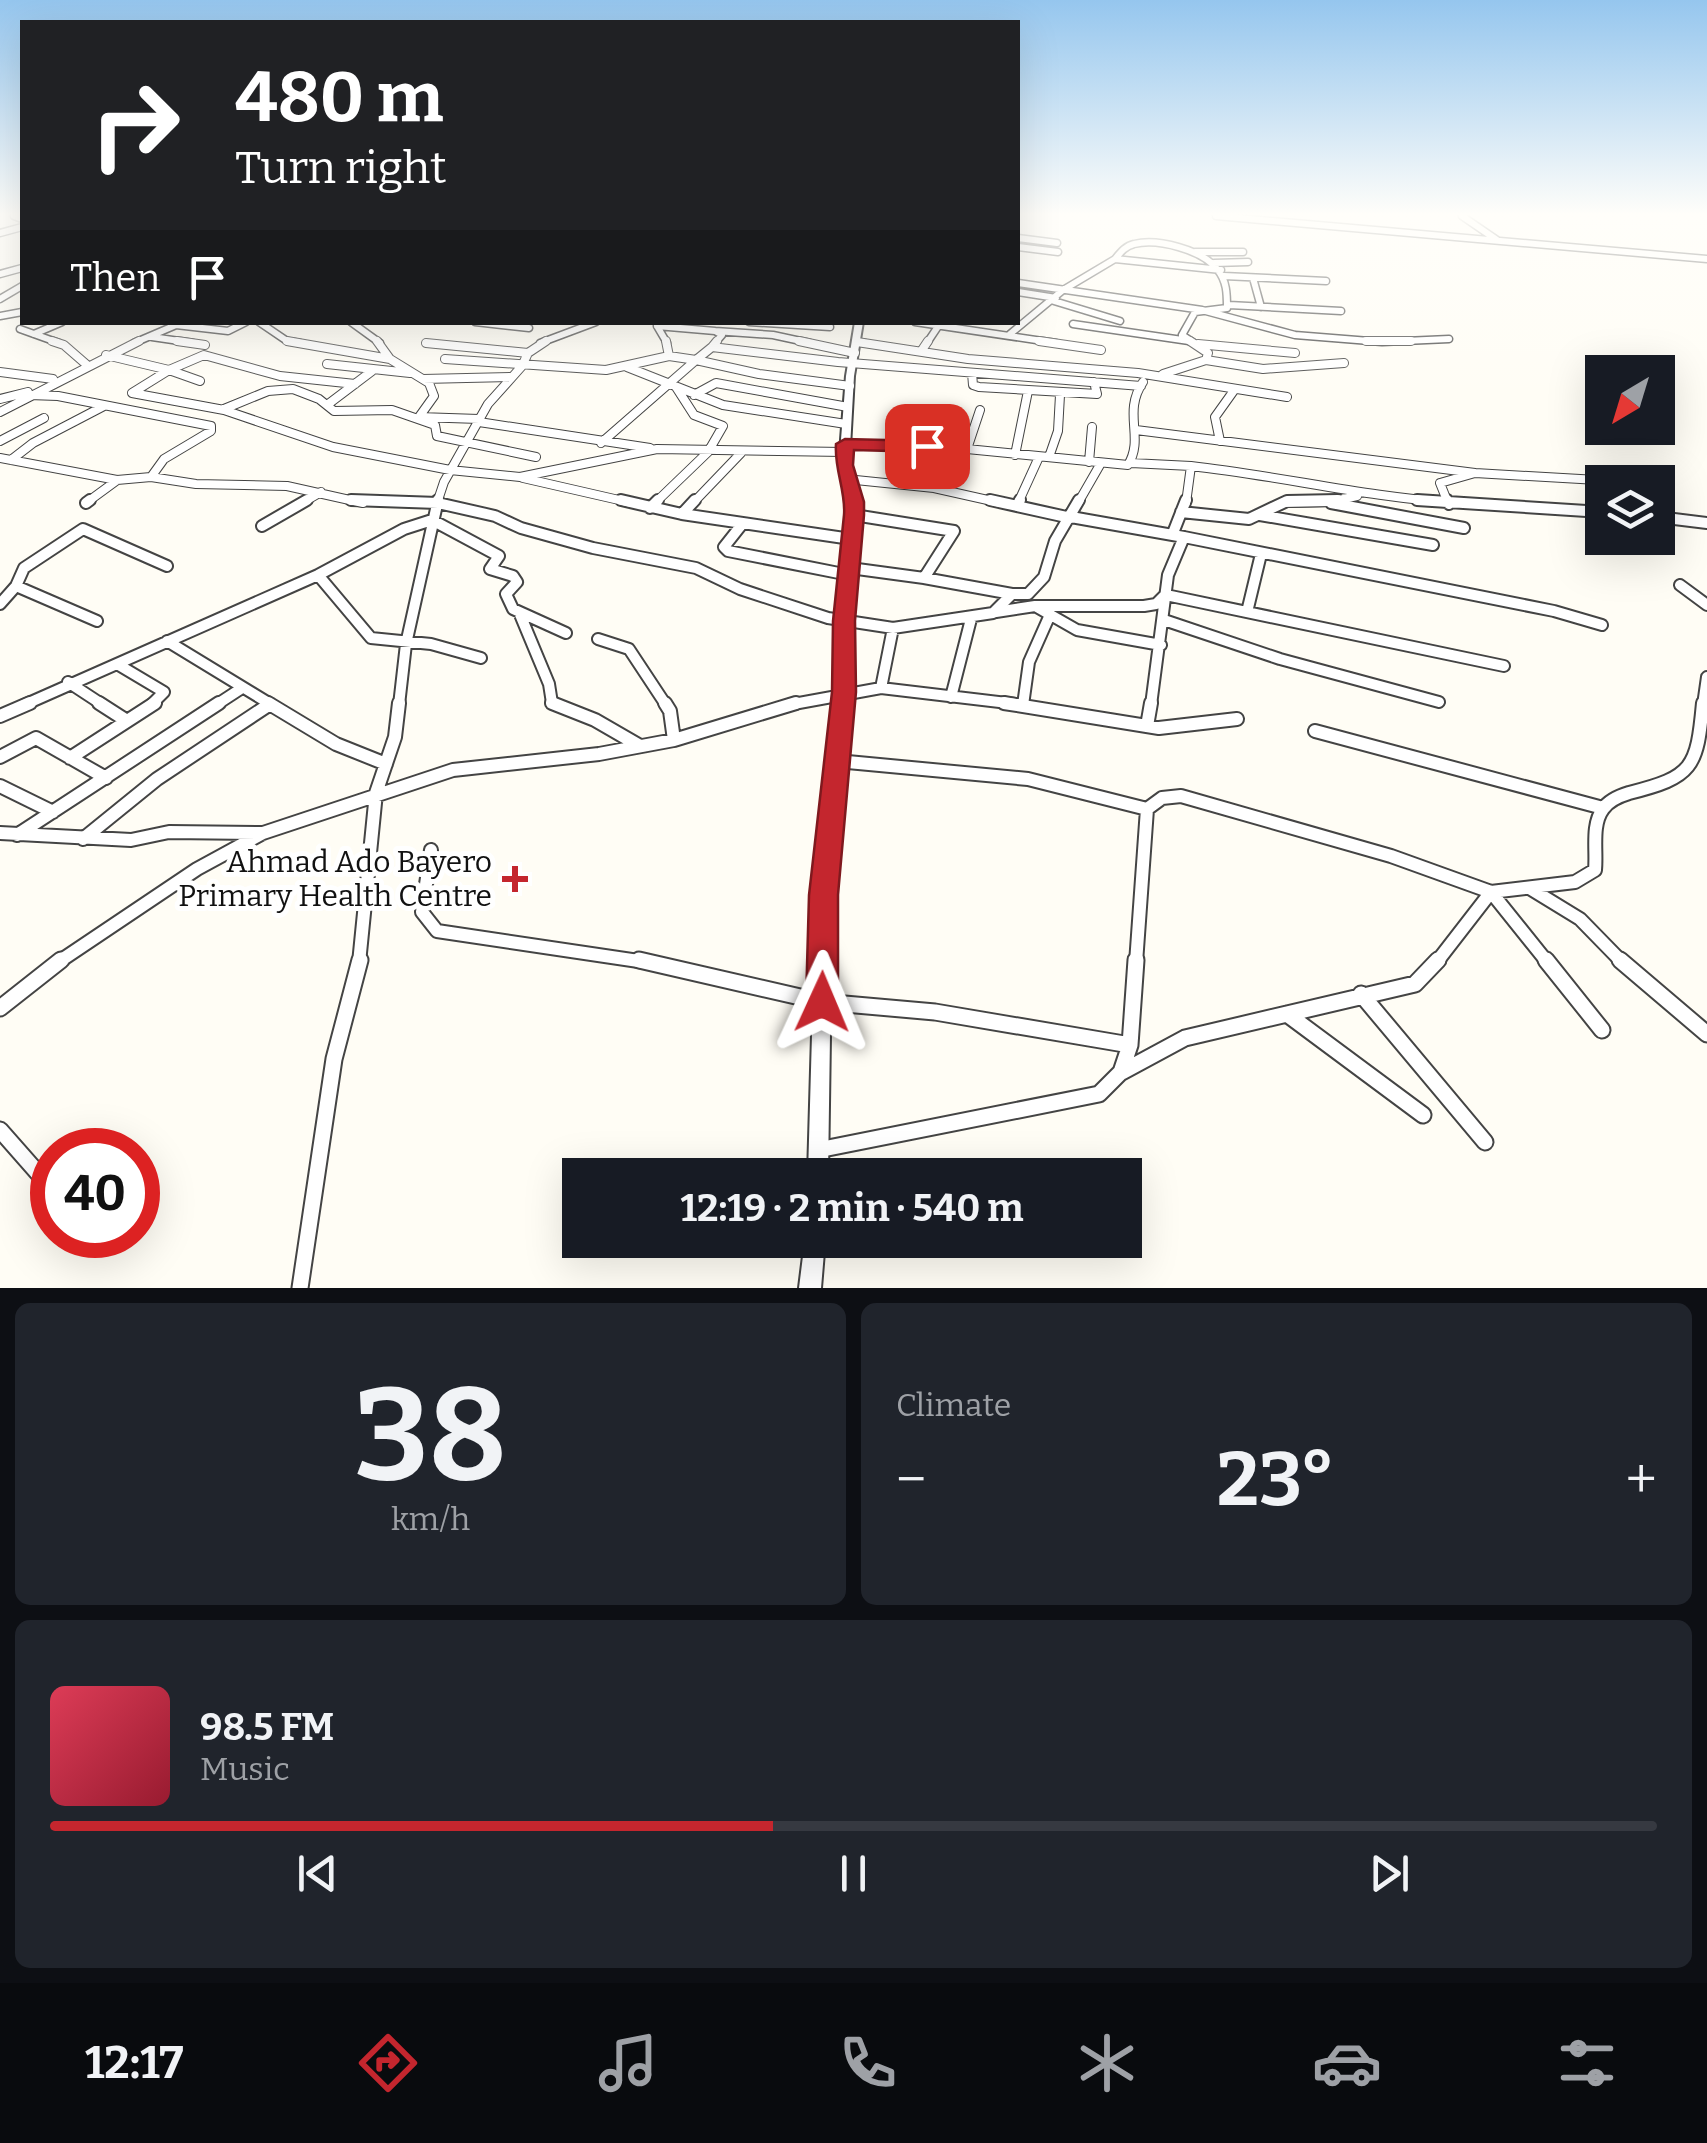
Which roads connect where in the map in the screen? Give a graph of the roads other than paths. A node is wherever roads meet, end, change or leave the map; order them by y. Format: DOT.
graph roads {
  1 [pos="1087,276"];
  2 [pos="1223,276"];
  3 [pos="1242,276"];
  4 [pos="1254,278"];
  5 [pos="1326,281"];
  6 [pos="1020,283"];
  7 [pos="1064,290"];
  8 [pos="1020,292"];
  9 [pos="1055,299"];
  10 [pos="1229,305"];
  11 [pos="1260,307"];
  12 [pos="1202,310"];
  13 [pos="1340,311"];
  14 [pos="1020,320"];
  15 [pos="1120,320"];
  16 [pos="1030,322"];
  17 [pos="1072,324"];
  18 [pos="55,325"];
  19 [pos="178,325"];
  20 [pos="186,325"];
  21 [pos="241,325"];
  22 [pos="263,325"];
  23 [pos="355,325"];
  24 [pos="528,325"];
  25 [pos="589,325"];
  26 [pos="656,325"];
  27 [pos="664,325"];
  28 [pos="790,325"];
  29 [pos="858,325"];
  30 [pos="938,325"];
  31 [pos="830,328"];
  32 [pos="20,329"];
  33 [pos="715,331"];
  34 [pos="33,334"];
  35 [pos="1010,334"];
  36 [pos="151,336"];
  37 [pos="1449,339"];
  38 [pos="426,342"];
  39 [pos="1194,342"];
  40 [pos="205,345"];
  41 [pos="712,346"];
  42 [pos="530,350"];
  43 [pos="922,350"];
  44 [pos="1100,350"];
  45 [pos="855,352"];
  46 [pos="1295,353"];
  47 [pos="106,355"];
  48 [pos="670,356"];
  49 [pos="390,359"];
  50 [pos="445,359"];
  51 [pos="696,360"];
  52 [pos="1206,360"];
  53 [pos="1344,363"];
  54 [pos="327,364"];
  55 [pos="87,365"];
  56 [pos="522,366"];
  57 [pos="626,367"];
  58 [pos="169,370"];
  59 [pos="372,371"];
  60 [pos="0,372"];
  61 [pos="412,373"];
  62 [pos="972,373"];
  63 [pos="1152,375"];
  64 [pos="512,376"];
  65 [pos="422,379"];
  66 [pos="64,380"];
  67 [pos="200,381"];
  68 [pos="1094,382"];
  69 [pos="355,384"];
  70 [pos="672,385"];
  71 [pos="850,386"];
  72 [pos="1141,386"];
  73 [pos="1235,388"];
  74 [pos="1028,390"];
  75 [pos="33,392"];
  76 [pos="1060,394"];
  77 [pos="694,395"];
  78 [pos="1287,397"];
  79 [pos="0,399"];
  80 [pos="105,405"];
  81 [pos="327,405"];
  82 [pos="848,407"];
  83 [pos="224,410"];
  84 [pos="980,410"];
  85 [pos="0,412"];
  86 [pos="418,417"];
  87 [pos="44,418"];
  88 [pos="479,420"];
  89 [pos="846,424"];
  90 [pos="1092,427"];
  91 [pos="1136,430"];
  92 [pos="0,441"];
  93 [pos="1220,441"];
  94 [pos="465,443"];
  95 [pos="601,443"];
  96 [pos="845,448"];
  97 [pos="657,449"];
  98 [pos="967,449"];
  99 [pos="708,452"];
  100 [pos="740,452"];
  101 [pos="1015,455"];
  102 [pos="536,457"];
  103 [pos="1044,457"];
  104 [pos="5,459"];
  105 [pos="1089,462"];
  106 [pos="1132,463"];
  107 [pos="1101,464"];
  108 [pos="1191,466"];
  109 [pos="450,470"];
  110 [pos="1475,473"];
  111 [pos="520,477"];
  112 [pos="150,478"];
  113 [pos="1585,478"];
  114 [pos="846,479"];
  115 [pos="117,480"];
  116 [pos="322,492"];
  117 [pos="1357,494"];
  118 [pos="1330,502"];
  119 [pos="86,503"];
  120 [pos="438,503"];
  121 [pos="1449,504"];
  122 [pos="1017,506"];
  123 [pos="650,508"];
  124 [pos="1585,511"];
  125 [pos="1181,512"];
  126 [pos="682,514"];
  127 [pos="1259,514"];
  128 [pos="854,515"];
  129 [pos="1071,518"];
  130 [pos="1675,519"];
  131 [pos="432,520"];
  132 [pos="743,523"];
  133 [pos="1707,523"];
  134 [pos="262,526"];
  135 [pos="1464,528"];
  136 [pos="1179,535"];
  137 [pos="851,539"];
  138 [pos="1432,545"];
  139 [pos="1261,554"];
  140 [pos="167,566"];
  141 [pos="850,571"];
  142 [pos="318,574"];
  143 [pos="924,578"];
  144 [pos="1680,585"];
  145 [pos="16,586"];
  146 [pos="1012,594"];
  147 [pos="1166,595"];
  148 [pos="0,604"];
  149 [pos="1707,605"];
  150 [pos="1035,606"];
  151 [pos="519,612"];
  152 [pos="1247,612"];
  153 [pos="992,613"];
  154 [pos="1049,617"];
  155 [pos="971,619"];
  156 [pos="1164,620"];
  157 [pos="97,621"];
  158 [pos="844,621"];
  159 [pos="1602,625"];
  160 [pos="893,628"];
  161 [pos="566,633"];
  162 [pos="598,639"];
  163 [pos="167,641"];
  164 [pos="406,644"];
  165 [pos="1161,645"];
  166 [pos="481,658"];
  167 [pos="117,664"];
  168 [pos="1504,666"];
  169 [pos="1707,677"];
  170 [pos="68,682"];
  171 [pos="242,688"];
  172 [pos="881,688"];
  173 [pos="844,692"];
  174 [pos="951,696"];
  175 [pos="1439,702"];
  176 [pos="270,704"];
  177 [pos="1023,706"];
  178 [pos="0,716"];
  179 [pos="1236,719"];
  180 [pos="127,721"];
  181 [pos="1147,726"];
  182 [pos="1315,731"];
  183 [pos="674,740"];
  184 [pos="641,746"];
  185 [pos="0,757"];
  186 [pos="70,758"];
  187 [pos="836,761"];
  188 [pos="386,764"];
  189 [pos="106,778"];
  190 [pos="0,786"];
  191 [pos="376,793"];
  192 [pos="1603,808"];
  193 [pos="1147,809"];
  194 [pos="54,812"];
  195 [pos="0,833"];
  196 [pos="263,833"];
  197 [pos="17,835"];
  198 [pos="83,839"];
  199 [pos="431,850"];
  200 [pos="1530,888"];
  201 [pos="1491,892"];
  202 [pos="1362,994"];
  203 [pos="822,1002"];
  204 [pos="0,1008"];
  205 [pos="1288,1014"];
  206 [pos="1602,1030"];
  207 [pos="1707,1034"];
  208 [pos="1130,1045"];
  209 [pos="1121,1072"];
  210 [pos="1423,1115"];
  211 [pos="0,1130"];
  212 [pos="1485,1142"];
  213 [pos="818,1150"];
  214 [pos="818,1158"];
  215 [pos="30,1164"];
  216 [pos="813,1258"];
  217 [pos="300,1288"];
  218 [pos="810,1288"];
  1 -- 7 [label="street"];
  2 -- 10 [label="street"];
  3 -- 4 [label="street"];
  4 -- 5 [label="street"];
  4 -- 11 [label="street"];
  6 -- 7 [label="street"];
  7 -- 9 [label="street"];
  7 -- 12 [label="street"];
  8 -- 9 [label="street"];
  9 -- 15 [label="street"];
  9 -- 16 [label="street"];
  10 -- 11 [label="street"];
  10 -- 12 [label="street"];
  11 -- 13 [label="street"];
  12 -- 37 [label="street"];
  12 -- 39 [label="street"];
  14 -- 16 [label="street"];
  16 -- 35 [label="street"];
  17 -- 39 [label="street"];
  18 -- 34 [label="street"];
  19 -- 36 [label="street"];
  20 -- 21 [label="street"];
  22 -- 49 [label="street"];
  23 -- 49 [label="street"];
  24 -- 42 [label="street"];
  25 -- 42 [label="street"];
  26 -- 48 [label="street"];
  27 -- 33 [label="street"];
  28 -- 31 [label="street"];
  29 -- 45 [label="street"];
  30 -- 35 [label="street"];
  30 -- 43 [label="street"];
  32 -- 34 [label="street"];
  33 -- 41 [label="street"];
  33 -- 45 [label="street"];
  34 -- 55 [label="street"];
  35 -- 44 [label="street"];
  36 -- 40 [label="street"];
  36 -- 47 [label="street"];
  38 -- 42 [label="street"];
  39 -- 46 [label="street"];
  39 -- 52 [label="street"];
  41 -- 45 [label="street"];
  41 -- 51 [label="street"];
  42 -- 56 [label="street"];
  43 -- 45 [label="street"];
  43 -- 63 [label="street"];
  45 -- 62 [label="street"];
  45 -- 71 [label="street"];
  47 -- 55 [label="street"];
  47 -- 58 [label="street"];
  48 -- 51 [label="street"];
  48 -- 57 [label="street"];
  49 -- 61 [label="street"];
  50 -- 56 [label="street"];
  51 -- 70 [label="street"];
  51 -- 71 [label="street"];
  52 -- 53 [label="street"];
  52 -- 63 [label="street"];
  54 -- 59 [label="street"];
  55 -- 66 [label="street"];
  56 -- 57 [label="street"];
  56 -- 64 [label="street"];
  57 -- 70 [label="street"];
  58 -- 67 [label="street"];
  58 -- 69 [label="street"];
  58 -- 83 [label="street"];
  59 -- 61 [label="street"];
  59 -- 69 [label="street"];
  60 -- 66 [label="street"];
  61 -- 65 [label="street"];
  62 -- 68 [label="street"];
  62 -- 74 [label="street"];
  63 -- 72 [label="street"];
  63 -- 73 [label="street"];
  64 -- 65 [label="street"];
  64 -- 88 [label="street"];
  65 -- 86 [label="street"];
  66 -- 75 [label="street"];
  68 -- 72 [label="street"];
  68 -- 76 [label="street"];
  69 -- 81 [label="street"];
  70 -- 77 [label="street"];
  70 -- 95 [label="street"];
  70 -- 99 [label="street"];
  71 -- 82 [label="street"];
  72 -- 91 [label="street"];
  73 -- 78 [label="street"];
  73 -- 93 [label="street"];
  74 -- 76 [label="street"];
  74 -- 101 [label="street"];
  75 -- 79 [label="street"];
  75 -- 80 [label="street"];
  75 -- 85 [label="street"];
  76 -- 103 [label="street"];
  77 -- 82 [label="street"];
  77 -- 89 [label="street"];
  80 -- 104 [label="street"];
  80 -- 112 [label="street"];
  81 -- 83 [label="street"];
  81 -- 86 [label="street"];
  82 -- 89 [label="street"];
  83 -- 109 [label="street"];
  84 -- 98 [label="street"];
  86 -- 88 [label="street"];
  86 -- 94 [label="street"];
  87 -- 92 [label="street"];
  88 -- 94 [label="street"];
  88 -- 95 [label="street"];
  89 -- 96 [label="street"];
  90 -- 105 [label="street"];
  91 -- 93 [label="street"];
  91 -- 106 [label="street"];
  93 -- 110 [label="street"];
  94 -- 102 [label="street"];
  94 -- 109 [label="street"];
  95 -- 97 [label="street"];
  96 -- 98 [label="street"];
  96 -- 100 [label="street"];
  96 -- 114 [label="street"];
  97 -- 99 [label="street"];
  97 -- 111 [label="street"];
  98 -- 101 [label="street"];
  99 -- 100 [label="street"];
  99 -- 123 [label="street"];
  100 -- 126 [label="street"];
  101 -- 103 [label="street"];
  103 -- 105 [label="street"];
  103 -- 122 [label="street"];
  104 -- 115 [label="street"];
  105 -- 107 [label="street"];
  106 -- 107 [label="street"];
  106 -- 108 [label="street"];
  107 -- 129 [label="street"];
  108 -- 117 [label="street"];
  108 -- 125 [label="street"];
  109 -- 111 [label="street"];
  109 -- 120 [label="street"];
  110 -- 113 [label="street"];
  110 -- 121 [label="street"];
  111 -- 123 [label="street"];
  112 -- 115 [label="street"];
  112 -- 116 [label="street"];
  114 -- 122 [label="street"];
  114 -- 128 [label="street"];
  115 -- 119 [label="street"];
  116 -- 120 [label="street"];
  116 -- 134 [label="street"];
  117 -- 118 [label="street"];
  117 -- 121 [label="street"];
  118 -- 127 [label="street"];
  118 -- 135 [label="street"];
  120 -- 131 [label="street"];
  120 -- 158 [label="street"];
  121 -- 124 [label="street"];
  122 -- 129 [label="street"];
  123 -- 126 [label="street"];
  125 -- 127 [label="street"];
  125 -- 136 [label="street"];
  126 -- 132 [label="street"];
  127 -- 138 [label="street"];
  128 -- 137 [label="street"];
  128 -- 143 [label="street"];
  129 -- 136 [label="street"];
  129 -- 146 [label="street"];
  130 -- 133 [label="street"];
  131 -- 142 [label="street"];
  131 -- 151 [label="street"];
  131 -- 164 [label="street"];
  132 -- 137 [label="street"];
  132 -- 141 [label="street"];
  136 -- 139 [label="street"];
  136 -- 147 [label="street"];
  137 -- 141 [label="street"];
  139 -- 152 [label="street"];
  139 -- 159 [label="street"];
  140 -- 145 [label="street"];
  141 -- 143 [label="street"];
  141 -- 158 [label="street"];
  142 -- 163 [label="street"];
  142 -- 164 [label="street"];
  143 -- 146 [label="street"];
  144 -- 149 [label="street"];
  145 -- 148 [label="street"];
  145 -- 157 [label="street"];
  146 -- 153 [label="street"];
  147 -- 150 [label="street"];
  147 -- 152 [label="street"];
  147 -- 156 [label="street"];
  150 -- 153 [label="street"];
  150 -- 154 [label="street"];
  151 -- 161 [label="street"];
  151 -- 184 [label="street"];
  152 -- 168 [label="street"];
  153 -- 155 [label="street"];
  154 -- 165 [label="street"];
  154 -- 177 [label="street"];
  155 -- 160 [label="street"];
  155 -- 174 [label="street"];
  156 -- 165 [label="street"];
  156 -- 175 [label="street"];
  158 -- 160 [label="street"];
  158 -- 173 [label="street"];
  160 -- 172 [label="street"];
  162 -- 183 [label="street"];
  163 -- 167 [label="street"];
  163 -- 171 [label="street"];
  164 -- 166 [label="street"];
  164 -- 188 [label="street"];
  165 -- 181 [label="street"];
  167 -- 170 [label="street"];
  167 -- 180 [label="street"];
  169 -- 192 [label="street"];
  170 -- 178 [label="street"];
  170 -- 180 [label="street"];
  171 -- 176 [label="street"];
  171 -- 189 [label="street"];
  172 -- 173 [label="street"];
  172 -- 174 [label="street"];
  173 -- 183 [label="street"];
  173 -- 187 [label="street"];
  174 -- 177 [label="street"];
  176 -- 188 [label="street"];
  176 -- 198 [label="street"];
  177 -- 181 [label="street"];
  179 -- 181 [label="street"];
  180 -- 186 [label="street"];
  182 -- 192 [label="street"];
  183 -- 184 [label="street"];
  184 -- 191 [label="street"];
  185 -- 186 [label="street"];
  186 -- 189 [label="street"];
  187 -- 193 [label="street"];
  187 -- 203 [label="street"];
  188 -- 191 [label="street"];
  189 -- 194 [label="street"];
  190 -- 194 [label="street"];
  191 -- 196 [label="street"];
  191 -- 217 [label="street"];
  192 -- 200 [label="street"];
  193 -- 201 [label="street"];
  193 -- 208 [label="street"];
  194 -- 197 [label="street"];
  195 -- 197 [label="street"];
  196 -- 198 [label="street"];
  196 -- 204 [label="street"];
  197 -- 198 [label="street"];
  199 -- 203 [label="street"];
  200 -- 201 [label="street"];
  200 -- 207 [label="street"];
  201 -- 202 [label="street"];
  201 -- 206 [label="street"];
  202 -- 205 [label="street"];
  202 -- 212 [label="street"];
  203 -- 208 [label="street"];
  203 -- 213 [label="street"];
  205 -- 209 [label="street"];
  205 -- 210 [label="street"];
  208 -- 209 [label="street"];
  209 -- 213 [label="street"];
  211 -- 215 [label="street"];
  213 -- 214 [label="street"];
  216 -- 218 [label="street"];
}
